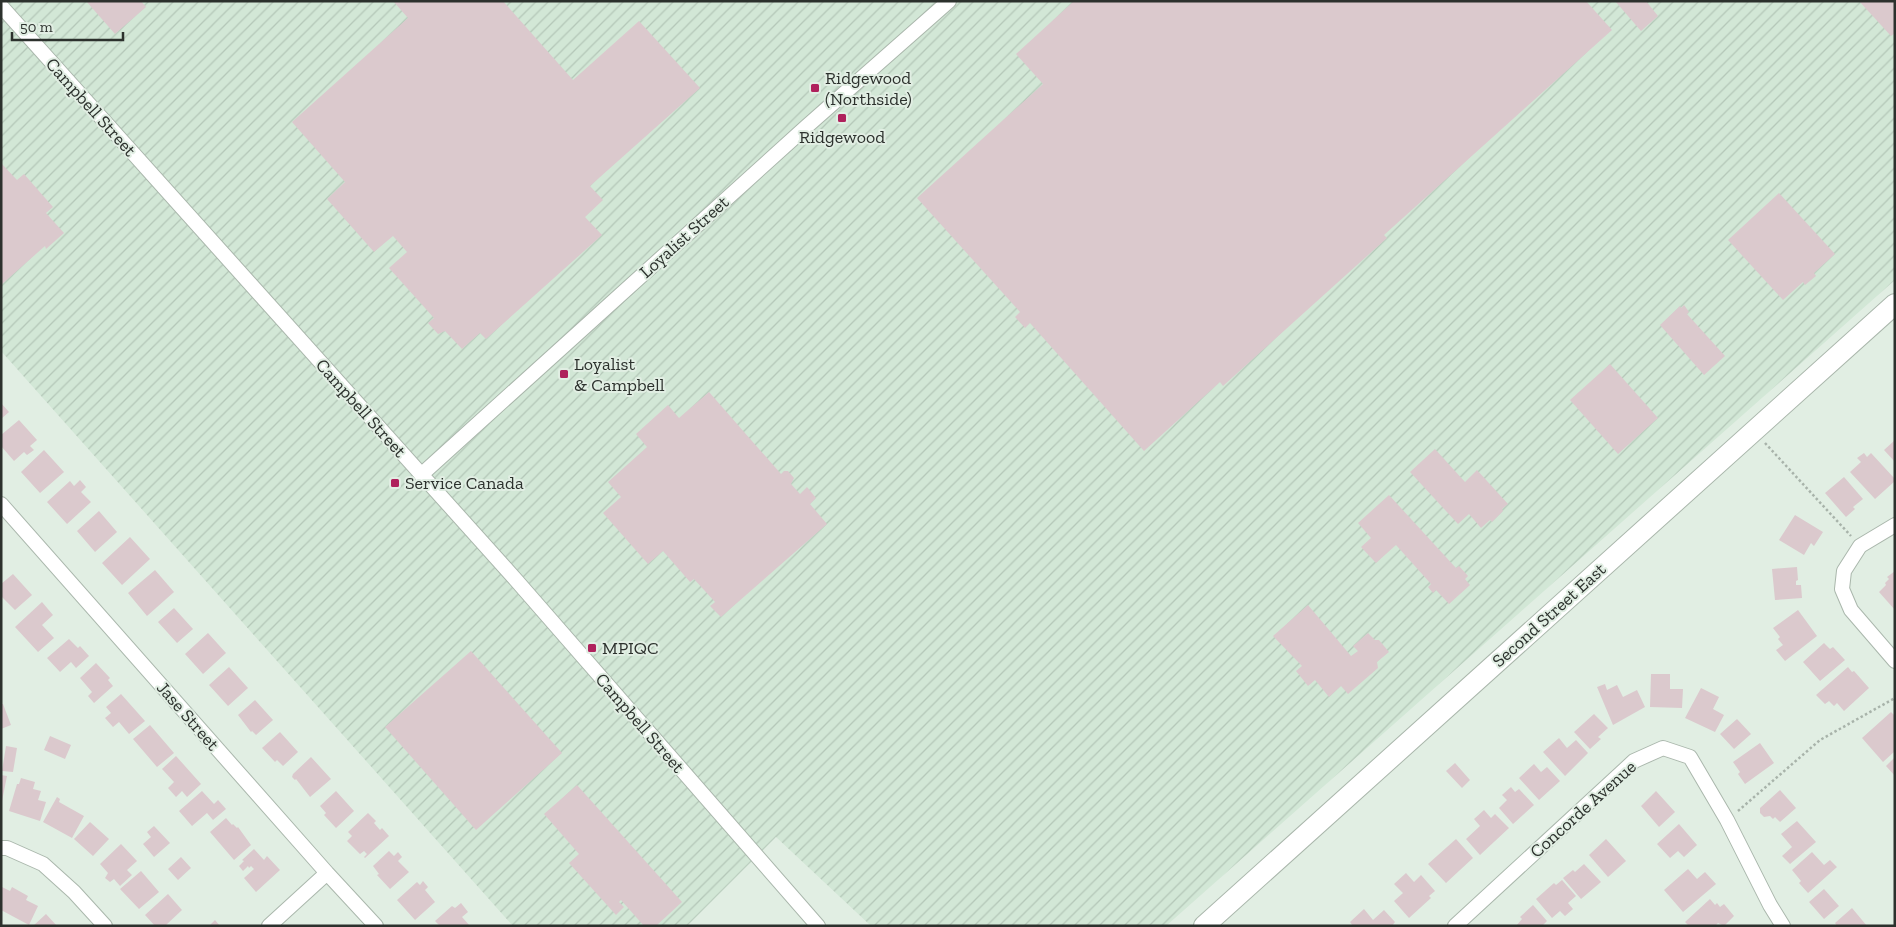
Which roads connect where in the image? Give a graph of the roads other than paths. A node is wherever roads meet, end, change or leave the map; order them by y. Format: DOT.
graph roads {
  1 [pos="949,1"];
  2 [pos="1,6"];
  3 [pos="1895,304"];
  4 [pos="421,475"];
  5 [pos="1,504"];
  6 [pos="1895,525"];
  7 [pos="1895,661"];
  8 [pos="1,848"];
  9 [pos="327,873"];
  10 [pos="105,926"];
  11 [pos="270,926"];
  12 [pos="376,926"];
  13 [pos="818,926"];
  14 [pos="1204,926"];
  15 [pos="1455,926"];
  16 [pos="1783,926"];
  1 -- 4 [label="street, Loyalist Street"];
  2 -- 4 [label="street, Campbell Street"];
  3 -- 14 [label="main road, Second Street East"];
  4 -- 13 [label="street, Campbell Street"];
  5 -- 9 [label="street, Jase Street"];
  6 -- 7 [label="street"];
  8 -- 10 [label="street"];
  9 -- 11 [label="street"];
  9 -- 12 [label="street, Jase Street"];
  15 -- 16 [label="street, Concorde Avenue"];
}
